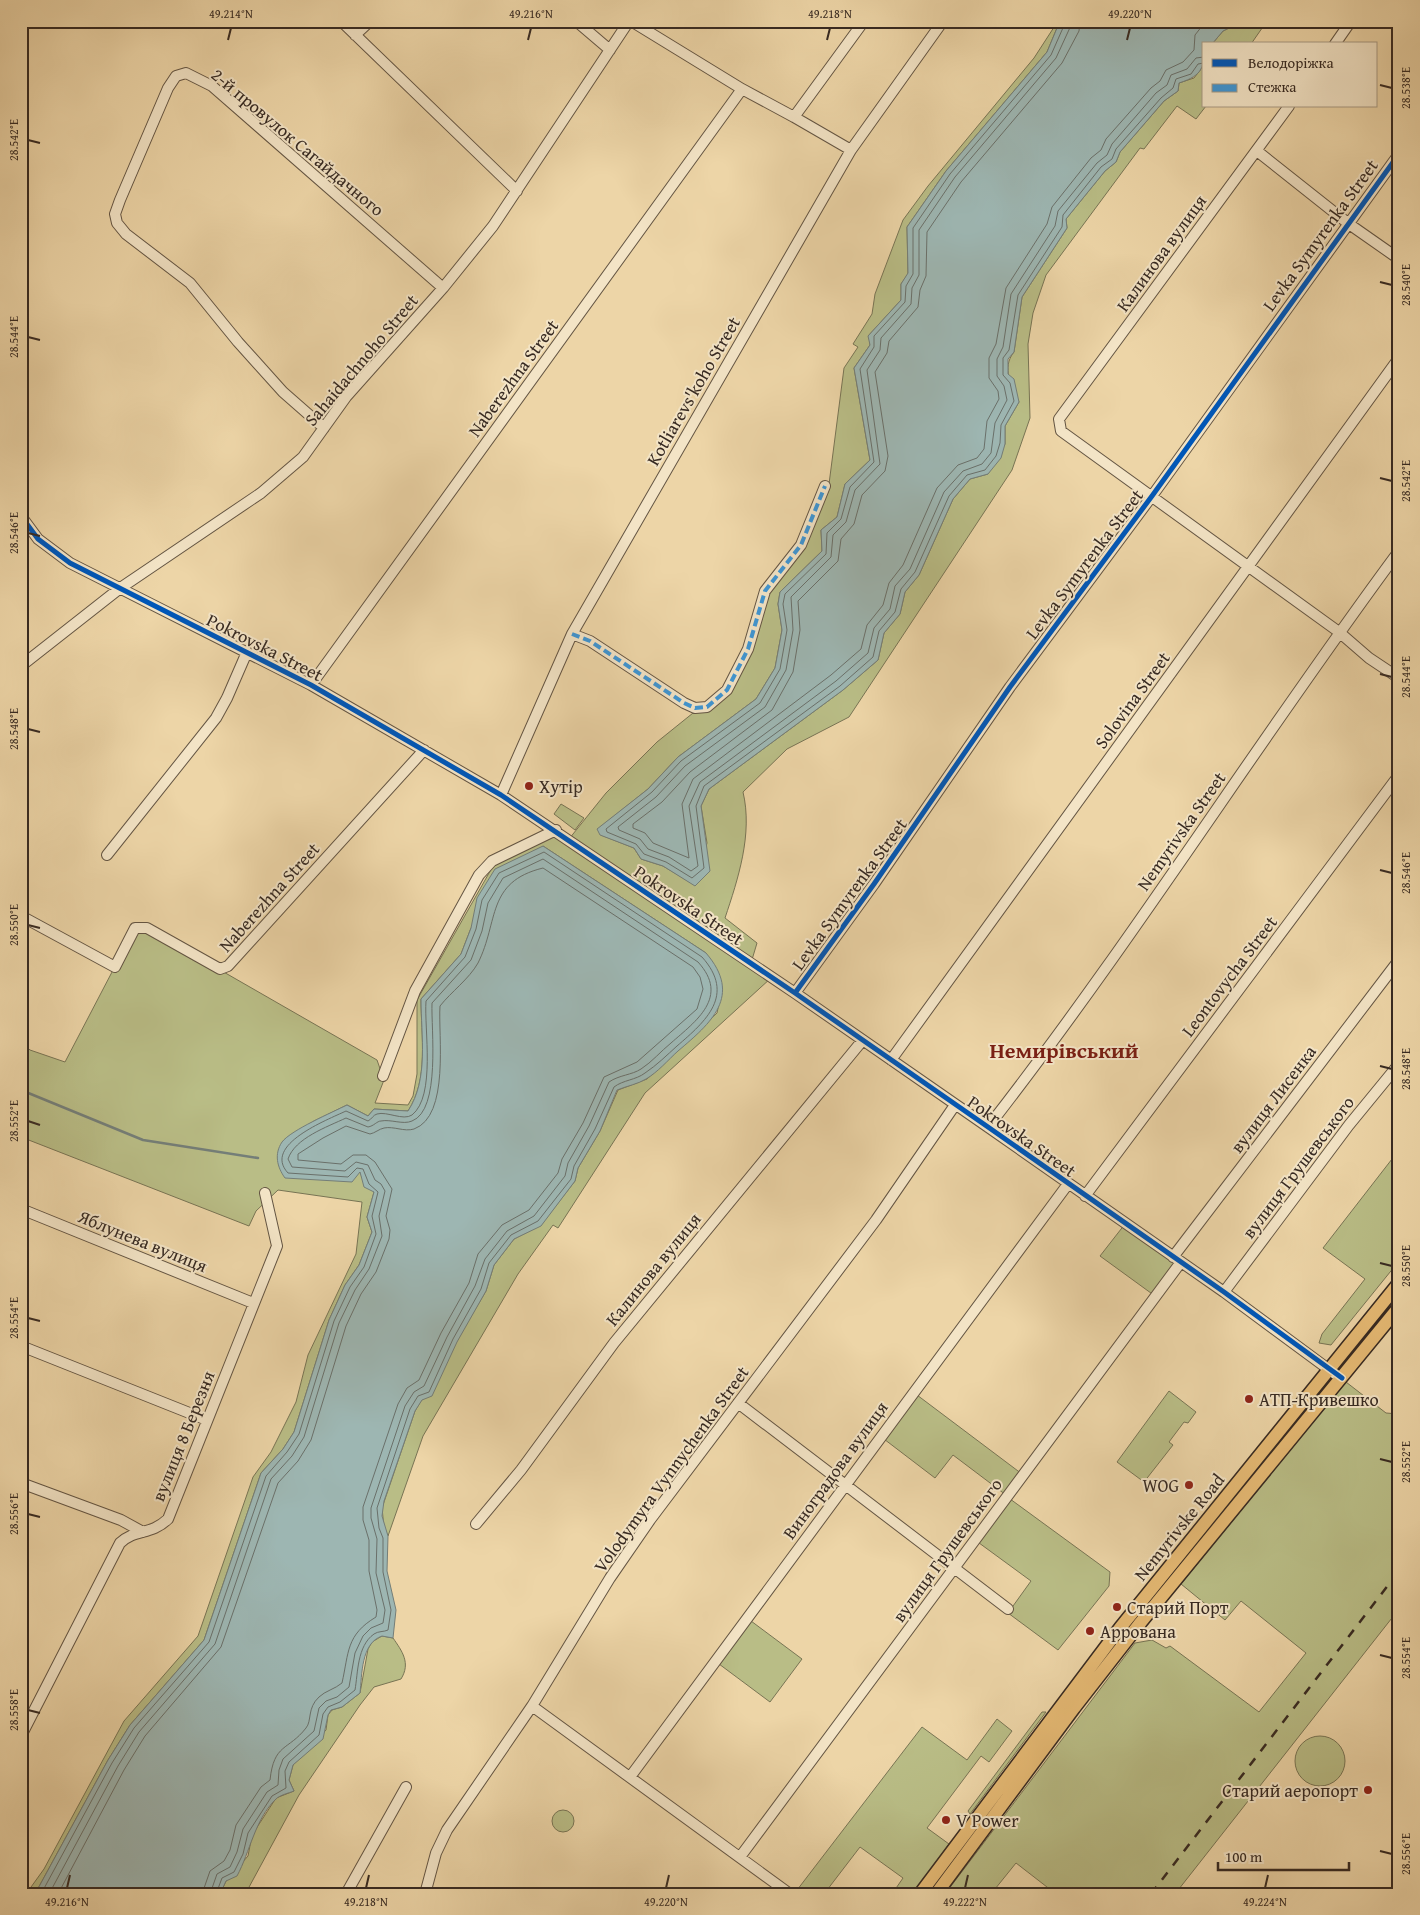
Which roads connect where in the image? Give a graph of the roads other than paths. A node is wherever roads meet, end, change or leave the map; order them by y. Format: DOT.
graph roads {
  1 [pos="341,21"];
  2 [pos="370,21"];
  3 [pos="576,21"];
  4 [pos="630,21"];
  5 [pos="864,21"];
  6 [pos="944,21"];
  7 [pos="1351,21"];
  8 [pos="355,36"];
  9 [pos="1336,42"];
  10 [pos="610,50"];
  11 [pos="742,89"];
  12 [pos="1288,108"];
  13 [pos="794,117"];
  14 [pos="851,150"];
  15 [pos="1257,151"];
  16 [pos="1399,154"];
  17 [pos="517,191"];
  18 [pos="1349,224"];
  19 [pos="1399,260"];
  20 [pos="442,288"];
  21 [pos="1399,358"];
  22 [pos="324,428"];
  23 [pos="825,486"];
  24 [pos="1152,496"];
  25 [pos="21,516"];
  26 [pos="1399,551"];
  27 [pos="1247,567"];
  28 [pos="119,589"];
  29 [pos="1339,632"];
  30 [pos="572,634"];
  31 [pos="247,652"];
  32 [pos="21,666"];
  33 [pos="1399,678"];
  34 [pos="311,685"];
  35 [pos="424,750"];
  36 [pos="1398,778"];
  37 [pos="501,795"];
  38 [pos="556,830"];
  39 [pos="107,855"];
  40 [pos="21,916"];
  41 [pos="1399,960"];
  42 [pos="795,993"];
  43 [pos="862,1041"];
  44 [pos="891,1060"];
  45 [pos="1399,1064"];
  46 [pos="383,1076"];
  47 [pos="955,1105"];
  48 [pos="988,1127"];
  49 [pos="1068,1184"];
  50 [pos="265,1193"];
  51 [pos="1085,1196"];
  52 [pos="21,1209"];
  53 [pos="1177,1260"];
  54 [pos="1399,1283"];
  55 [pos="1224,1292"];
  56 [pos="253,1303"];
  57 [pos="1399,1307"];
  58 [pos="21,1346"];
  59 [pos="1330,1370"];
  60 [pos="1342,1378"];
  61 [pos="738,1403"];
  62 [pos="207,1420"];
  63 [pos="21,1483"];
  64 [pos="845,1484"];
  65 [pos="476,1524"];
  66 [pos="143,1532"];
  67 [pos="955,1568"];
  68 [pos="1008,1609"];
  69 [pos="532,1706"];
  70 [pos="21,1736"];
  71 [pos="630,1777"];
  72 [pos="406,1787"];
  73 [pos="740,1857"];
  74 [pos="346,1894"];
  75 [pos="425,1894"];
  76 [pos="790,1894"];
  77 [pos="920,1894"];
  78 [pos="936,1894"];
  1 -- 8 [label="street"];
  2 -- 8 [label="street"];
  3 -- 10 [label="street"];
  4 -- 10 [label="street, Sahaidachnoho Street"];
  4 -- 11 [label="street"];
  5 -- 13 [label="street"];
  6 -- 14 [label="street, Kotliarevs'koho Street"];
  7 -- 9 [label="street"];
  8 -- 17 [label="street"];
  10 -- 17 [label="street, Sahaidachnoho Street"];
  11 -- 13 [label="street"];
  11 -- 34 [label="street, Naberezhna Street"];
  12 -- 15 [label="street, Калинова вулиця"];
  13 -- 14 [label="street"];
  14 -- 30 [label="street, Kotliarevs'koho Street"];
  15 -- 18 [label="street"];
  15 -- 24 [label="street, Калинова вулиця"];
  16 -- 18 [label="street, Levka Symyrenka Street"];
  17 -- 20 [label="street, Sahaidachnoho Street"];
  18 -- 19 [label="street"];
  18 -- 24 [label="street, Levka Symyrenka Street"];
  20 -- 22 [label="street, Sahaidachnoho Street"];
  20 -- 22 [label="street, 2-й провулок Сагайдачного"];
  21 -- 27 [label="street, Solovina Street"];
  22 -- 28 [label="street, Sahaidachnoho Street"];
  23 -- 30 [label="street"];
  24 -- 27 [label="street"];
  24 -- 42 [label="street, Levka Symyrenka Street"];
  25 -- 28 [label="street, Pokrovska Street"];
  26 -- 29 [label="street, Nemyrivska Street"];
  27 -- 29 [label="street"];
  27 -- 44 [label="street, Solovina Street"];
  28 -- 31 [label="street, Pokrovska Street"];
  28 -- 32 [label="street, Sahaidachnoho Street"];
  29 -- 33 [label="street"];
  29 -- 48 [label="street, Nemyrivska Street"];
  30 -- 37 [label="street, Kotliarevs'koho Street"];
  31 -- 34 [label="street, Pokrovska Street"];
  31 -- 39 [label="street"];
  34 -- 35 [label="street, Pokrovska Street"];
  35 -- 37 [label="street, Pokrovska Street"];
  35 -- 40 [label="street, Naberezhna Street"];
  36 -- 51 [label="street, Leontovycha Street"];
  37 -- 38 [label="street, Pokrovska Street"];
  38 -- 42 [label="street, Pokrovska Street"];
  38 -- 46 [label="street"];
  41 -- 53 [label="street, вулиця Лисенка"];
  42 -- 43 [label="street, Pokrovska Street"];
  43 -- 44 [label="street, Pokrovska Street"];
  43 -- 65 [label="street, Калинова вулиця"];
  44 -- 47 [label="street, Pokrovska Street"];
  45 -- 55 [label="street, вулиця Грушевського"];
  47 -- 48 [label="street, Pokrovska Street"];
  47 -- 61 [label="street, Volodymyra Vynnychenka Street"];
  48 -- 49 [label="street, Pokrovska Street"];
  49 -- 51 [label="street, Pokrovska Street"];
  49 -- 64 [label="street, Виноградова вулиця"];
  50 -- 56 [label="street, вулиця 8 Березня"];
  51 -- 53 [label="street, Pokrovska Street"];
  52 -- 56 [label="street, Яблунева вулиця"];
  53 -- 55 [label="street, Pokrovska Street"];
  53 -- 67 [label="street, вулиця Грушевського"];
  54 -- 59 [label="main road, Nemyrivske Road"];
  55 -- 59 [label="street, Pokrovska Street"];
  56 -- 62 [label="street, вулиця 8 Березня"];
  57 -- 60 [label="main road, Nemyrivske Road"];
  58 -- 62 [label="street"];
  59 -- 60 [label="street, Pokrovska Street"];
  59 -- 77 [label="main road, Nemyrivske Road"];
  60 -- 78 [label="main road, Nemyrivske Road"];
  61 -- 64 [label="street"];
  61 -- 69 [label="street, Volodymyra Vynnychenka Street"];
  62 -- 66 [label="street, вулиця 8 Березня"];
  63 -- 66 [label="street"];
  64 -- 67 [label="street"];
  64 -- 71 [label="street, Виноградова вулиця"];
  66 -- 70 [label="street, вулиця 8 Березня"];
  67 -- 68 [label="street"];
  67 -- 73 [label="street, вулиця Грушевського"];
  69 -- 71 [label="street"];
  69 -- 75 [label="street, Volodymyra Vynnychenka Street"];
  71 -- 73 [label="street"];
  72 -- 74 [label="street"];
  73 -- 76 [label="street"];
}
